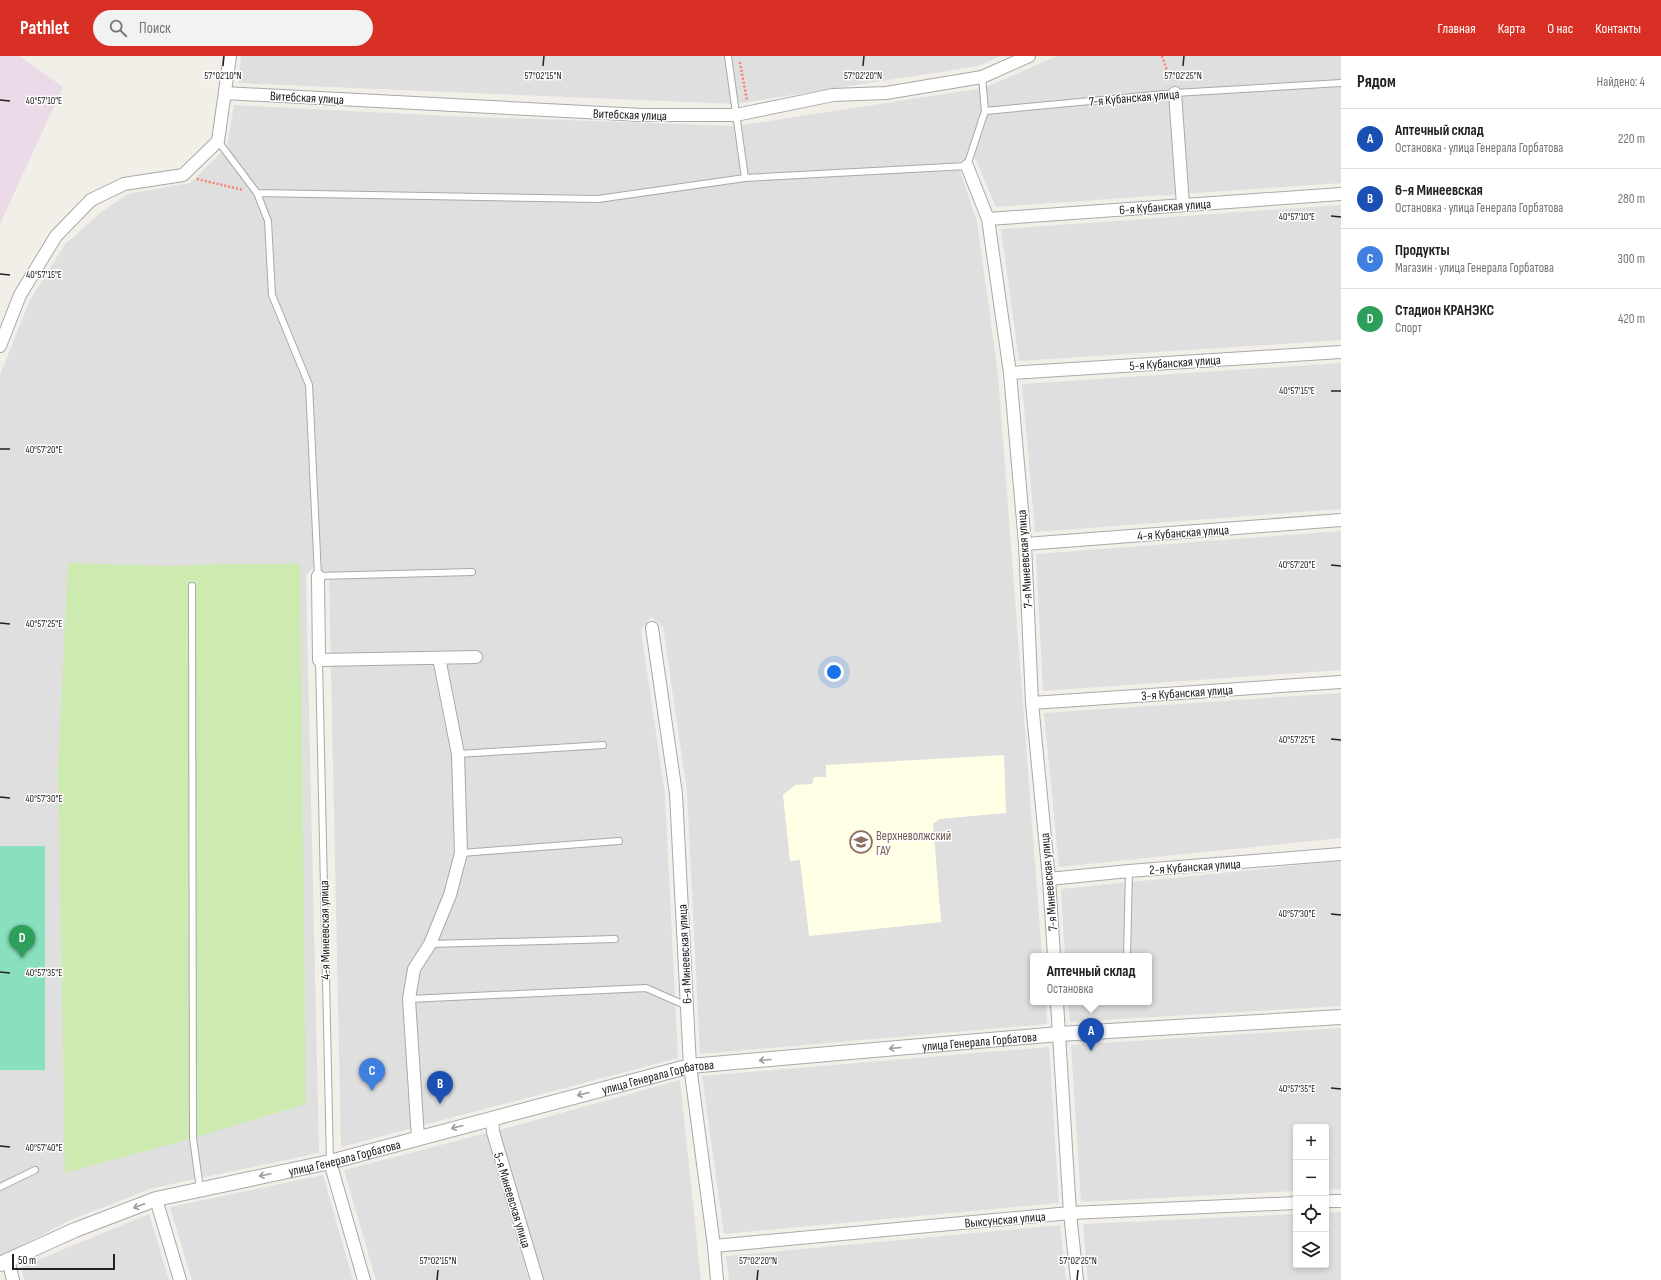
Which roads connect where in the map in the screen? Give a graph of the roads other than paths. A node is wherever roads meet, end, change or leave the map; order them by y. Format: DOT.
graph roads {
  1 [pos="230,56"];
  2 [pos="728,56"];
  3 [pos="1029,56"];
  4 [pos="982,77"];
  5 [pos="1341,83"];
  6 [pos="225,93"];
  7 [pos="1176,93"];
  8 [pos="986,111"];
  9 [pos="736,115"];
  10 [pos="218,141"];
  11 [pos="967,166"];
  12 [pos="745,178"];
  13 [pos="257,193"];
  14 [pos="1341,194"];
  15 [pos="1183,205"];
  16 [pos="988,219"];
  17 [pos="0,346"];
  18 [pos="1341,352"];
  19 [pos="1010,373"];
  20 [pos="1341,520"];
  21 [pos="1025,544"];
  22 [pos="472,572"];
  23 [pos="318,576"];
  24 [pos="192,586"];
  25 [pos="652,628"];
  26 [pos="476,657"];
  27 [pos="439,658"];
  28 [pos="319,660"];
  29 [pos="1341,682"];
  30 [pos="1032,703"];
  31 [pos="603,745"];
  32 [pos="458,754"];
  33 [pos="619,841"];
  34 [pos="461,853"];
  35 [pos="1341,854"];
  36 [pos="1129,871"];
  37 [pos="1049,879"];
  38 [pos="614,939"];
  39 [pos="430,944"];
  40 [pos="1054,953"];
  41 [pos="1127,953"];
  42 [pos="409,999"];
  43 [pos="1057,1005"];
  44 [pos="686,1006"];
  45 [pos="1341,1017"];
  46 [pos="1059,1034"];
  47 [pos="690,1066"];
  48 [pos="492,1118"];
  49 [pos="418,1138"];
  50 [pos="330,1162"];
  51 [pos="36,1170"];
  52 [pos="0,1187"];
  53 [pos="200,1189"];
  54 [pos="156,1199"];
  55 [pos="1329,1201"];
  56 [pos="1341,1201"];
  57 [pos="1293,1203"];
  58 [pos="1070,1213"];
  59 [pos="714,1246"];
  60 [pos="4,1262"];
  61 [pos="13,1280"];
  62 [pos="180,1280"];
  63 [pos="364,1280"];
  64 [pos="537,1280"];
  65 [pos="717,1280"];
  66 [pos="1077,1280"];
  1 -- 6 [label="street"];
  2 -- 9 [label="lane"];
  3 -- 4 [label="street, Витебская улица"];
  4 -- 8 [label="lane"];
  4 -- 9 [label="street, Витебская улица"];
  5 -- 7 [label="lane, 7-я Кубанская улица"];
  6 -- 9 [label="street, Витебская улица"];
  6 -- 10 [label="street"];
  7 -- 8 [label="lane, 7-я Кубанская улица"];
  7 -- 15 [label="street"];
  8 -- 11 [label="lane"];
  9 -- 12 [label="lane"];
  10 -- 13 [label="lane"];
  10 -- 17 [label="street"];
  11 -- 12 [label="lane"];
  11 -- 16 [label="street, 7-я Минеевская улица"];
  12 -- 13 [label="lane"];
  13 -- 23 [label="lane"];
  14 -- 15 [label="street, 6-я Кубанская улица"];
  15 -- 16 [label="street, 6-я Кубанская улица"];
  16 -- 19 [label="street, 7-я Минеевская улица"];
  18 -- 19 [label="street, 5-я Кубанская улица"];
  19 -- 21 [label="street, 7-я Минеевская улица"];
  20 -- 21 [label="street, 4-я Кубанская улица"];
  21 -- 30 [label="street, 7-я Минеевская улица"];
  22 -- 23 [label="lane"];
  23 -- 28 [label="street, 4-я Минеевская улица"];
  24 -- 53 [label="lane"];
  25 -- 44 [label="street, 6-я Минеевская улица"];
  26 -- 27 [label="street"];
  27 -- 28 [label="street"];
  27 -- 32 [label="street"];
  28 -- 50 [label="lane, 4-я Минеевская улица"];
  29 -- 30 [label="street, 3-я Кубанская улица"];
  30 -- 37 [label="street, 7-я Минеевская улица"];
  31 -- 32 [label="lane"];
  32 -- 34 [label="street"];
  33 -- 34 [label="lane"];
  34 -- 39 [label="street"];
  35 -- 36 [label="street, 2-я Кубанская улица"];
  36 -- 37 [label="street, 2-я Кубанская улица"];
  36 -- 41 [label="lane"];
  37 -- 40 [label="street, 7-я Минеевская улица"];
  38 -- 39 [label="lane"];
  39 -- 42 [label="street"];
  42 -- 44 [label="lane"];
  42 -- 49 [label="street"];
  43 -- 46 [label="street"];
  44 -- 47 [label="street, 6-я Минеевская улица"];
  45 -- 46 [label="street, улица Генерала Горбатова"];
  46 -- 47 [label="street, улица Генерала Горбатова, one-way"];
  46 -- 58 [label="street"];
  47 -- 48 [label="street, улица Генерала Горбатова, one-way"];
  47 -- 59 [label="street, 6-я Минеевская улица"];
  48 -- 49 [label="street, улица Генерала Горбатова, one-way"];
  48 -- 64 [label="street, 5-я Минеевская улица"];
  49 -- 50 [label="street, улица Генерала Горбатова"];
  50 -- 53 [label="street, улица Генерала Горбатова, one-way"];
  50 -- 63 [label="street, 4-я Минеевская улица"];
  51 -- 52 [label="lane"];
  53 -- 54 [label="street, улица Генерала Горбатова"];
  54 -- 60 [label="street, улица Генерала Горбатова, one-way"];
  54 -- 62 [label="street"];
  55 -- 56 [label="street"];
  57 -- 58 [label="street, Выксунская улица"];
  58 -- 59 [label="street, Выксунская улица"];
  58 -- 66 [label="street"];
  59 -- 65 [label="street, 6-я Минеевская улица"];
  60 -- 61 [label="street"];
}
